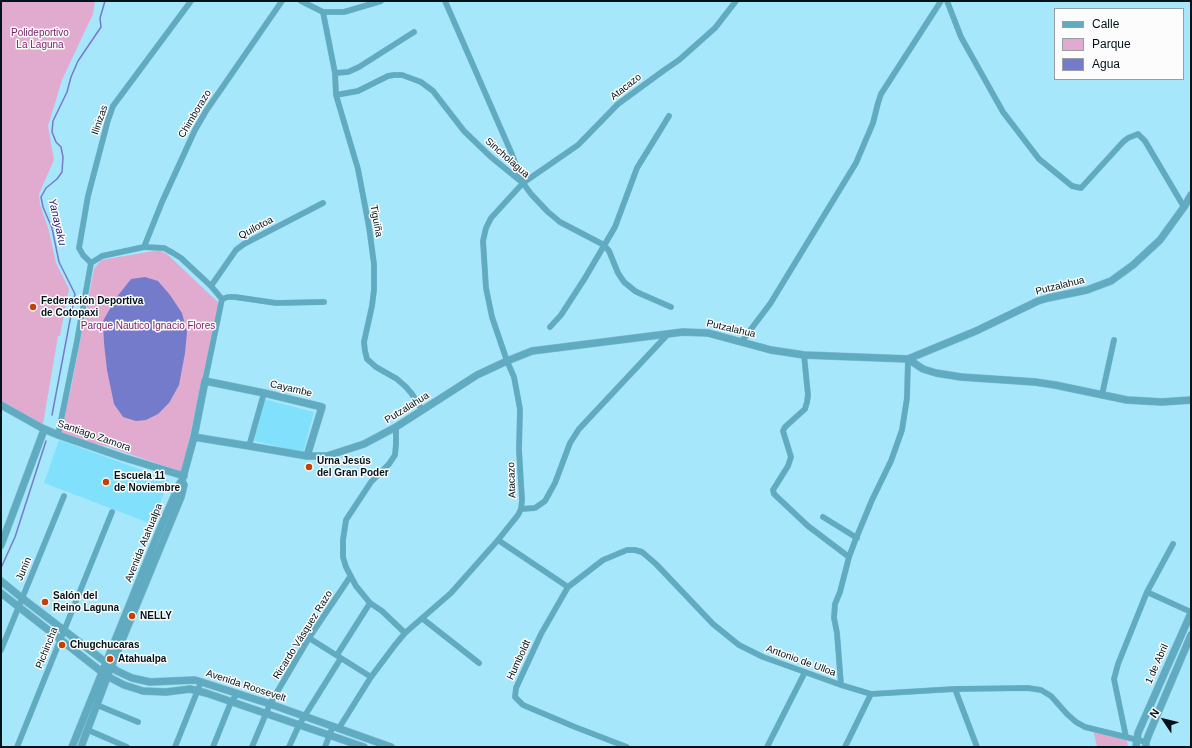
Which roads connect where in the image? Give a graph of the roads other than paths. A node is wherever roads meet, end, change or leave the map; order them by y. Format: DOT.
graph roads {
  1 [pos="191,1"];
  2 [pos="282,1"];
  3 [pos="301,1"];
  4 [pos="381,1"];
  5 [pos="445,1"];
  6 [pos="736,1"];
  7 [pos="941,1"];
  8 [pos="946,1"];
  9 [pos="315,4"];
  10 [pos="323,12"];
  11 [pos="414,32"];
  12 [pos="335,73"];
  13 [pos="336,95"];
  14 [pos="669,116"];
  15 [pos="523,183"];
  16 [pos="1191,195"];
  17 [pos="323,203"];
  18 [pos="1184,207"];
  19 [pos="604,245"];
  20 [pos="144,246"];
  21 [pos="90,263"];
  22 [pos="211,286"];
  23 [pos="222,299"];
  24 [pos="324,302"];
  25 [pos="671,307"];
  26 [pos="550,327"];
  27 [pos="668,334"];
  28 [pos="1114,340"];
  29 [pos="742,341"];
  30 [pos="804,355"];
  31 [pos="908,359"];
  32 [pos="507,361"];
  33 [pos="204,381"];
  34 [pos="264,393"];
  35 [pos="1102,395"];
  36 [pos="1191,400"];
  37 [pos="1,405"];
  38 [pos="422,410"];
  39 [pos="396,428"];
  40 [pos="44,429"];
  41 [pos="57,435"];
  42 [pos="194,437"];
  43 [pos="249,446"];
  44 [pos="306,456"];
  45 [pos="183,478"];
  46 [pos="64,496"];
  47 [pos="521,509"];
  48 [pos="112,512"];
  49 [pos="823,516"];
  50 [pos="4,527"];
  51 [pos="857,538"];
  52 [pos="498,540"];
  53 [pos="1172,544"];
  54 [pos="1,545"];
  55 [pos="849,558"];
  56 [pos="350,577"];
  57 [pos="2,584"];
  58 [pos="568,587"];
  59 [pos="1147,592"];
  60 [pos="1,593"];
  61 [pos="22,598"];
  62 [pos="370,603"];
  63 [pos="19,606"];
  64 [pos="1191,612"];
  65 [pos="423,619"];
  66 [pos="63,630"];
  67 [pos="405,633"];
  68 [pos="1191,635"];
  69 [pos="60,638"];
  70 [pos="309,638"];
  71 [pos="1,650"];
  72 [pos="339,657"];
  73 [pos="479,663"];
  74 [pos="108,665"];
  75 [pos="805,672"];
  76 [pos="105,674"];
  77 [pos="371,677"];
  78 [pos="201,682"];
  79 [pos="842,685"];
  80 [pos="955,689"];
  81 [pos="197,691"];
  82 [pos="237,694"];
  83 [pos="871,694"];
  84 [pos="231,702"];
  85 [pos="270,704"];
  86 [pos="97,705"];
  87 [pos="266,713"];
  88 [pos="304,717"];
  89 [pos="138,722"];
  90 [pos="299,725"];
  91 [pos="336,727"];
  92 [pos="88,730"];
  93 [pos="330,735"];
  94 [pos="1126,737"];
  95 [pos="1136,743"];
  96 [pos="1146,744"];
  97 [pos="17,747"];
  98 [pos="72,747"];
  99 [pos="81,747"];
  100 [pos="127,747"];
  101 [pos="175,747"];
  102 [pos="213,747"];
  103 [pos="252,747"];
  104 [pos="289,747"];
  105 [pos="325,747"];
  106 [pos="363,747"];
  107 [pos="391,747"];
  108 [pos="627,747"];
  109 [pos="767,747"];
  110 [pos="845,747"];
  111 [pos="977,747"];
  1 -- 21 [label="street, Ilinizas"];
  2 -- 20 [label="street, Chimborazo"];
  3 -- 9 [label="street"];
  4 -- 10 [label="street"];
  5 -- 15 [label="street"];
  6 -- 15 [label="street, Atacazo"];
  7 -- 29 [label="street"];
  8 -- 18 [label="street"];
  9 -- 10 [label="street"];
  10 -- 12 [label="street, Tiguiña"];
  11 -- 12 [label="street"];
  12 -- 13 [label="street, Tiguiña"];
  13 -- 15 [label="street, Sincholagua"];
  13 -- 38 [label="street, Tiguiña"];
  14 -- 19 [label="street"];
  15 -- 19 [label="street, Sincholagua"];
  15 -- 32 [label="street, Atacazo"];
  16 -- 18 [label="street, Putzalahua"];
  17 -- 22 [label="street, Quilotoa"];
  18 -- 31 [label="street, Putzalahua"];
  19 -- 25 [label="street"];
  19 -- 26 [label="street"];
  20 -- 21 [label="street"];
  20 -- 22 [label="street"];
  21 -- 41 [label="street"];
  22 -- 23 [label="street"];
  23 -- 24 [label="street"];
  23 -- 33 [label="street, Avenida Atahualpa"];
  27 -- 29 [label="street, Putzalahua"];
  27 -- 32 [label="street, Putzalahua"];
  27 -- 47 [label="street"];
  28 -- 35 [label="street"];
  29 -- 30 [label="street, Putzalahua"];
  30 -- 31 [label="street, Putzalahua"];
  30 -- 55 [label="street"];
  31 -- 35 [label="street"];
  31 -- 51 [label="street"];
  32 -- 38 [label="street, Putzalahua"];
  32 -- 47 [label="street, Atacazo"];
  33 -- 34 [label="street, Cayambe"];
  33 -- 42 [label="street, Avenida Atahualpa"];
  34 -- 43 [label="street"];
  34 -- 44 [label="street, Cayambe"];
  35 -- 36 [label="street"];
  37 -- 40 [label="street, Santiago Zamora"];
  38 -- 39 [label="street, Putzalahua"];
  39 -- 44 [label="street, Putzalahua"];
  39 -- 56 [label="street"];
  40 -- 41 [label="street, Santiago Zamora"];
  40 -- 50 [label="street"];
  41 -- 45 [label="street, Santiago Zamora"];
  42 -- 43 [label="street, Putzalahua"];
  42 -- 45 [label="street, Avenida Atahualpa"];
  43 -- 44 [label="street, Putzalahua"];
  45 -- 74 [label="street, Avenida Atahualpa"];
  46 -- 61 [label="street, Junín"];
  47 -- 52 [label="street, Atacazo"];
  48 -- 66 [label="street, Pichincha"];
  49 -- 51 [label="street"];
  50 -- 54 [label="street"];
  51 -- 55 [label="street"];
  52 -- 58 [label="street"];
  52 -- 65 [label="street, Atacazo"];
  53 -- 59 [label="street"];
  55 -- 79 [label="street"];
  56 -- 62 [label="street"];
  56 -- 70 [label="street, Ricardo Vásquez Razo"];
  57 -- 61 [label="street, Avenida Roosevelt"];
  58 -- 75 [label="street, Antonio de Ulloa"];
  58 -- 108 [label="street, Humboldt"];
  59 -- 64 [label="street"];
  59 -- 94 [label="street"];
  60 -- 63 [label="street, Avenida Roosevelt"];
  61 -- 63 [label="street, Junín"];
  61 -- 66 [label="street, Avenida Roosevelt"];
  62 -- 67 [label="street"];
  62 -- 72 [label="street"];
  63 -- 69 [label="street, Avenida Roosevelt"];
  63 -- 71 [label="street, Junín"];
  64 -- 95 [label="street, 1 de Abril"];
  65 -- 67 [label="street, Atacazo"];
  65 -- 73 [label="street"];
  66 -- 69 [label="street, Pichincha"];
  66 -- 74 [label="street, Avenida Roosevelt"];
  67 -- 77 [label="street, Atacazo"];
  68 -- 96 [label="street, 1 de Abril"];
  69 -- 76 [label="street, Avenida Roosevelt"];
  69 -- 97 [label="street, Pichincha"];
  70 -- 72 [label="street"];
  70 -- 85 [label="street, Ricardo Vásquez Razo"];
  72 -- 77 [label="street"];
  72 -- 88 [label="street"];
  74 -- 76 [label="street, Avenida Atahualpa"];
  74 -- 78 [label="street, Avenida Roosevelt"];
  75 -- 79 [label="street, Antonio de Ulloa"];
  75 -- 109 [label="street"];
  76 -- 81 [label="street, Avenida Roosevelt"];
  76 -- 86 [label="street, Avenida Atahualpa"];
  76 -- 98 [label="street, Avenida Atahualpa"];
  77 -- 91 [label="street, Atacazo"];
  78 -- 81 [label="street"];
  78 -- 82 [label="street, Avenida Roosevelt"];
  79 -- 83 [label="street, Antonio de Ulloa"];
  80 -- 83 [label="street, Antonio de Ulloa"];
  80 -- 94 [label="street, Antonio de Ulloa"];
  80 -- 111 [label="street"];
  81 -- 84 [label="street, Avenida Roosevelt"];
  81 -- 101 [label="street"];
  82 -- 84 [label="street"];
  82 -- 85 [label="street, Avenida Roosevelt"];
  83 -- 110 [label="street"];
  84 -- 87 [label="street, Avenida Roosevelt"];
  84 -- 102 [label="street"];
  85 -- 87 [label="street, Ricardo Vásquez Razo"];
  85 -- 88 [label="street, Avenida Roosevelt"];
  86 -- 89 [label="street"];
  86 -- 92 [label="street, Avenida Atahualpa"];
  87 -- 90 [label="street, Avenida Roosevelt"];
  87 -- 103 [label="street, Ricardo Vásquez Razo"];
  88 -- 90 [label="street"];
  88 -- 91 [label="street, Avenida Roosevelt"];
  90 -- 93 [label="street, Avenida Roosevelt"];
  90 -- 104 [label="street"];
  91 -- 93 [label="street, Atacazo"];
  91 -- 107 [label="street, Avenida Roosevelt"];
  92 -- 99 [label="street, Avenida Atahualpa"];
  92 -- 100 [label="street"];
  93 -- 105 [label="street, Atacazo"];
  93 -- 106 [label="street, Avenida Roosevelt"];
  94 -- 95 [label="street, Antonio de Ulloa"];
  95 -- 96 [label="street, Antonio de Ulloa"];
}
